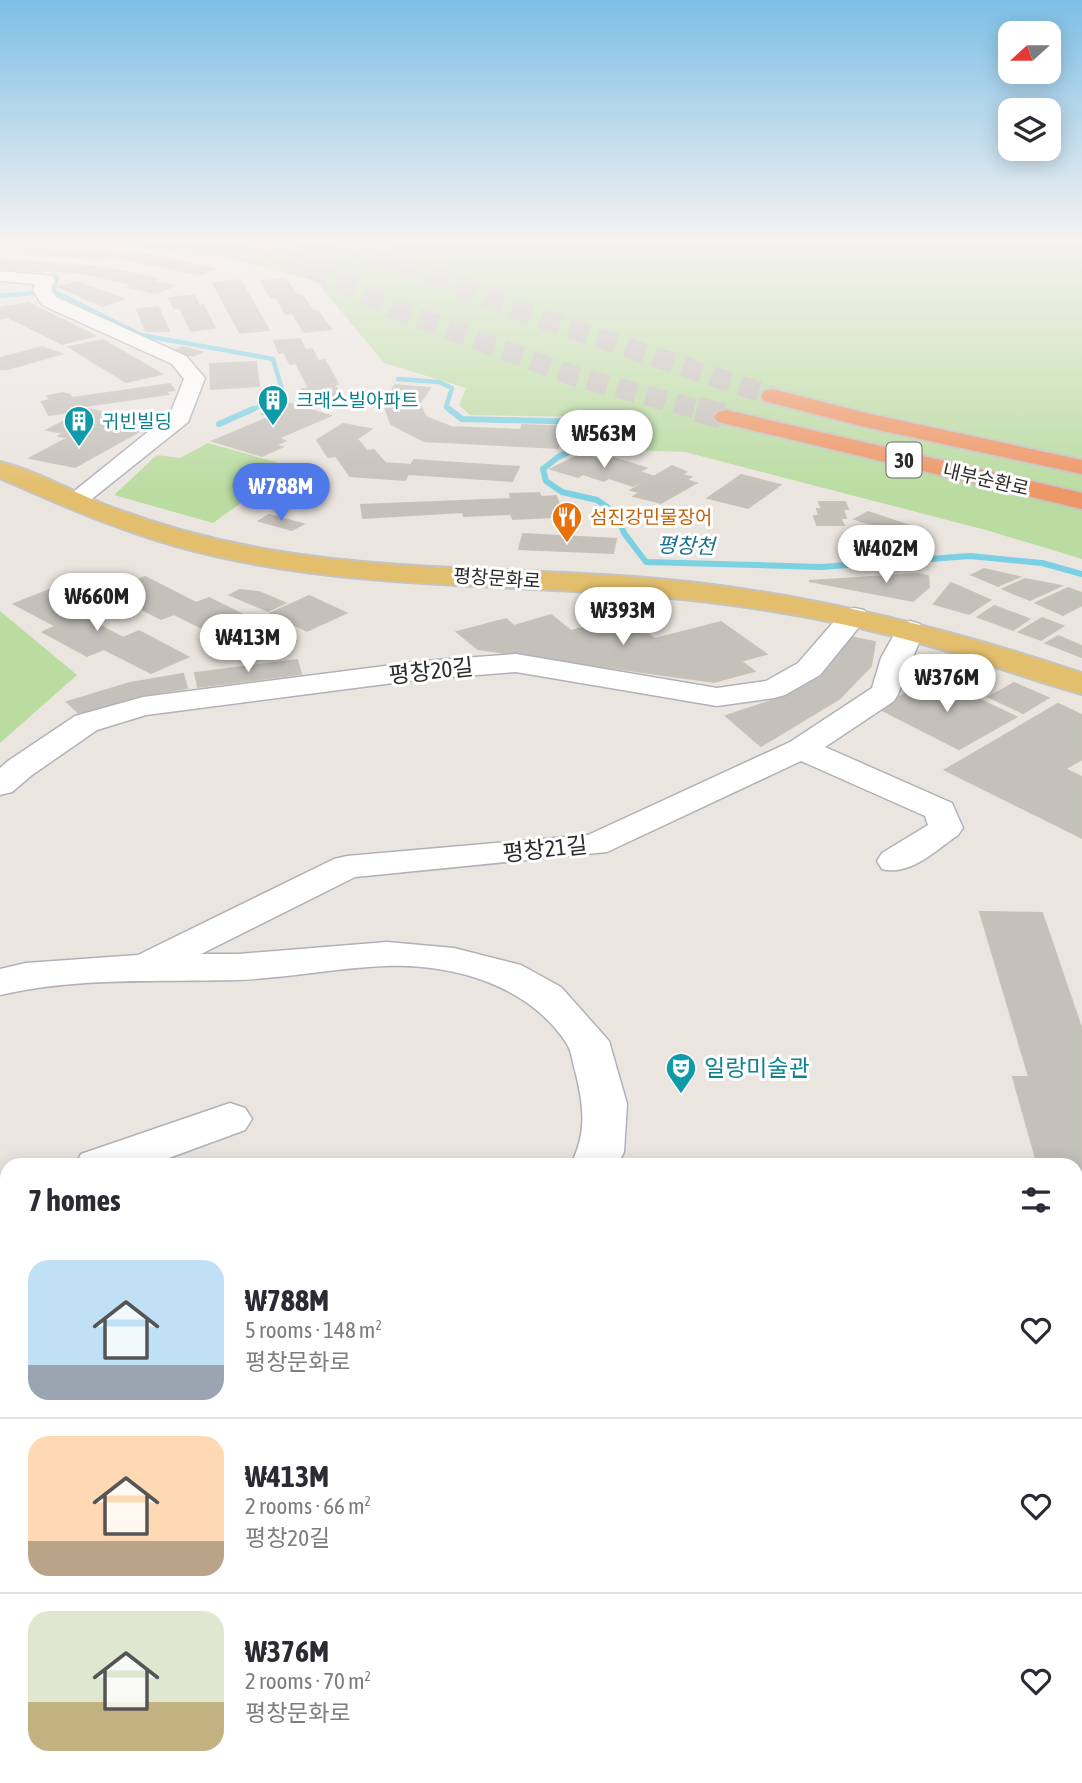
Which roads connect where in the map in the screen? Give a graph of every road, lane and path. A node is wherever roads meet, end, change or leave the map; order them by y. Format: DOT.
graph roads {
  1 [pos="101,325"];
  2 [pos="772,396"];
  3 [pos="726,417"];
  4 [pos="1082,467"];
  5 [pos="0,469"];
  6 [pos="74,501"];
  7 [pos="1082,501"];
  8 [pos="854,616"];
  9 [pos="910,630"];
  10 [pos="1082,684"];
  11 [pos="801,749"];
  12 [pos="0,785"];
  13 [pos="895,861"];
  14 [pos="145,967"];
  15 [pos="0,982"];
  16 [pos="230,1119"];
  17 [pos="120,1158"];
  18 [pos="598,1158"];
  1 -- 6 [label="street"];
  2 -- 4 [label="highway, 내부순환로 / 30"];
  3 -- 7 [label="highway, 내부순환로 / 30"];
  5 -- 6 [label="main road, 평창문화로"];
  6 -- 8 [label="main road, 평창문화로"];
  8 -- 9 [label="main road, 평창문화로"];
  8 -- 12 [label="street, 평창20길"];
  9 -- 10 [label="main road, 평창문화로"];
  9 -- 11 [label="street, 평창21길"];
  11 -- 13 [label="street"];
  11 -- 14 [label="street, 평창21길"];
  14 -- 15 [label="street, 평창21길"];
  14 -- 18 [label="street, 평창21길"];
  16 -- 17 [label="street"];
}
